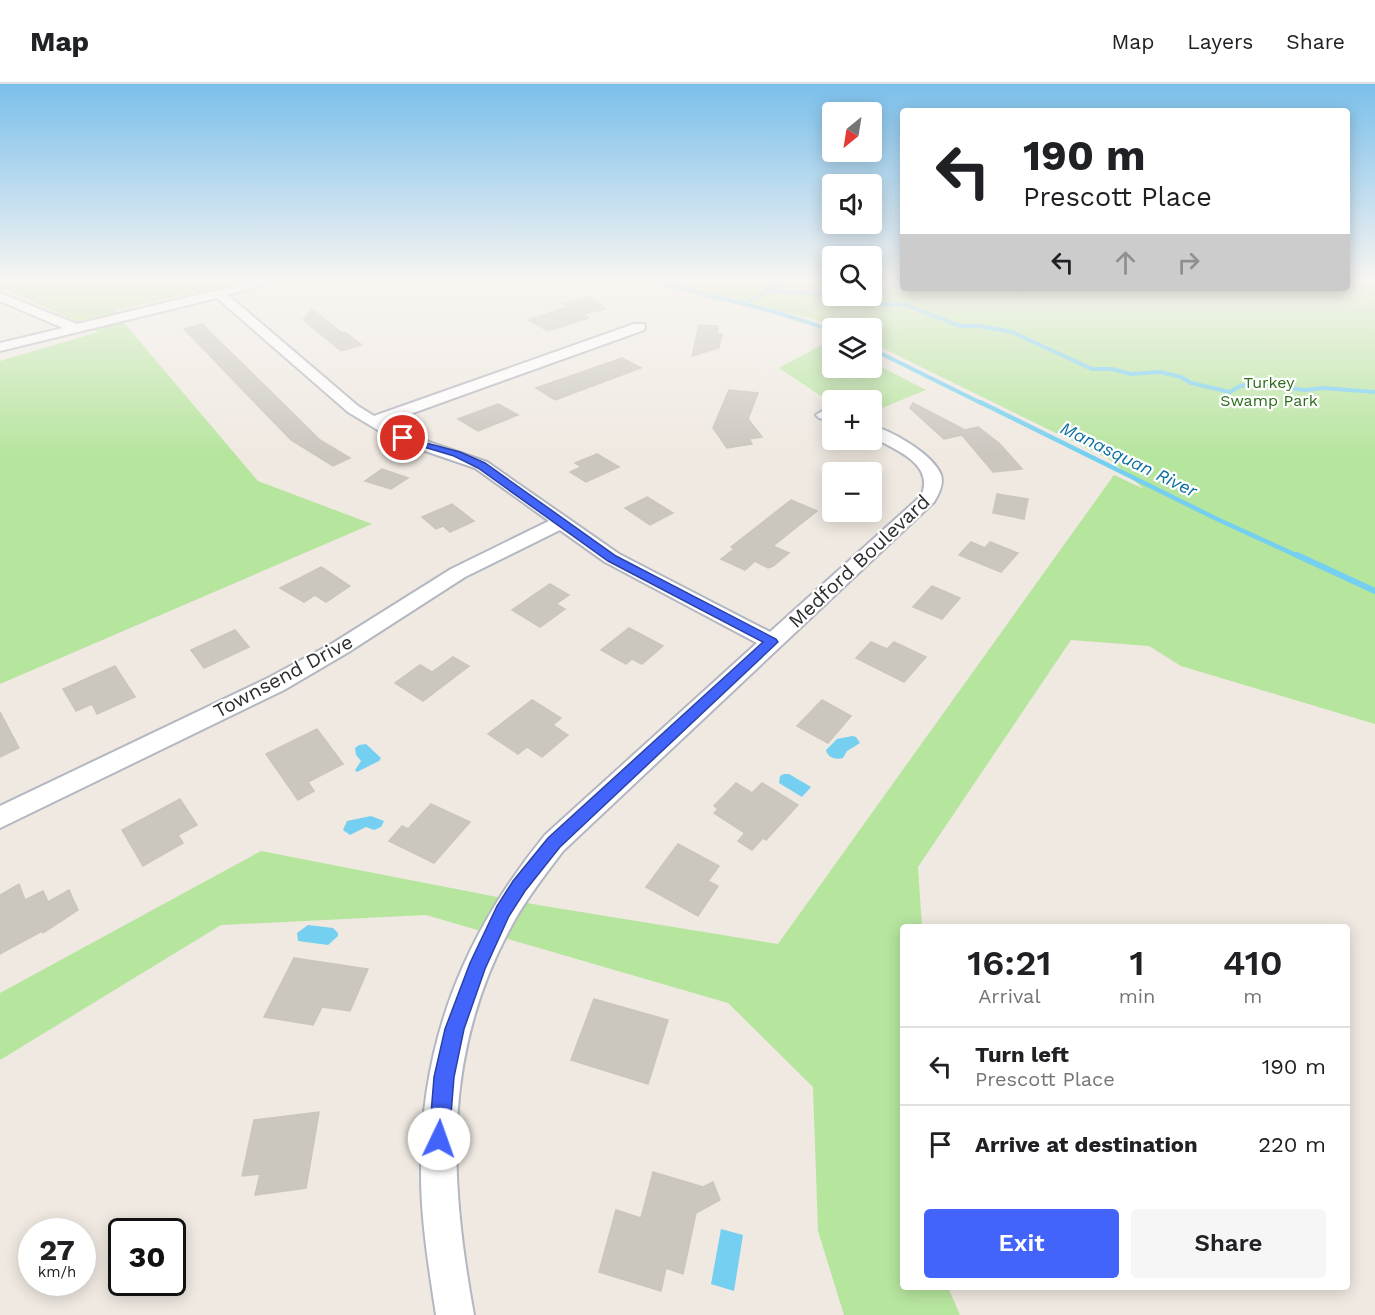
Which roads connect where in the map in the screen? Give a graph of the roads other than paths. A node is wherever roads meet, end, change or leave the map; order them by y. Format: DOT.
graph roads {
  1 [pos="30,339"];
  2 [pos="273,339"];
  3 [pos="604,339"];
  4 [pos="0,347"];
  5 [pos="372,422"];
  6 [pos="882,437"];
  7 [pos="560,523"];
  8 [pos="772,642"];
  9 [pos="0,818"];
  10 [pos="454,1315"];
  1 -- 4 [label="street"];
  2 -- 5 [label="street"];
  3 -- 5 [label="street"];
  5 -- 7 [label="street"];
  6 -- 8 [label="street, Medford Boulevard"];
  7 -- 8 [label="street"];
  7 -- 9 [label="street, Townsend Drive"];
  8 -- 10 [label="street, Medford Boulevard"];
}
